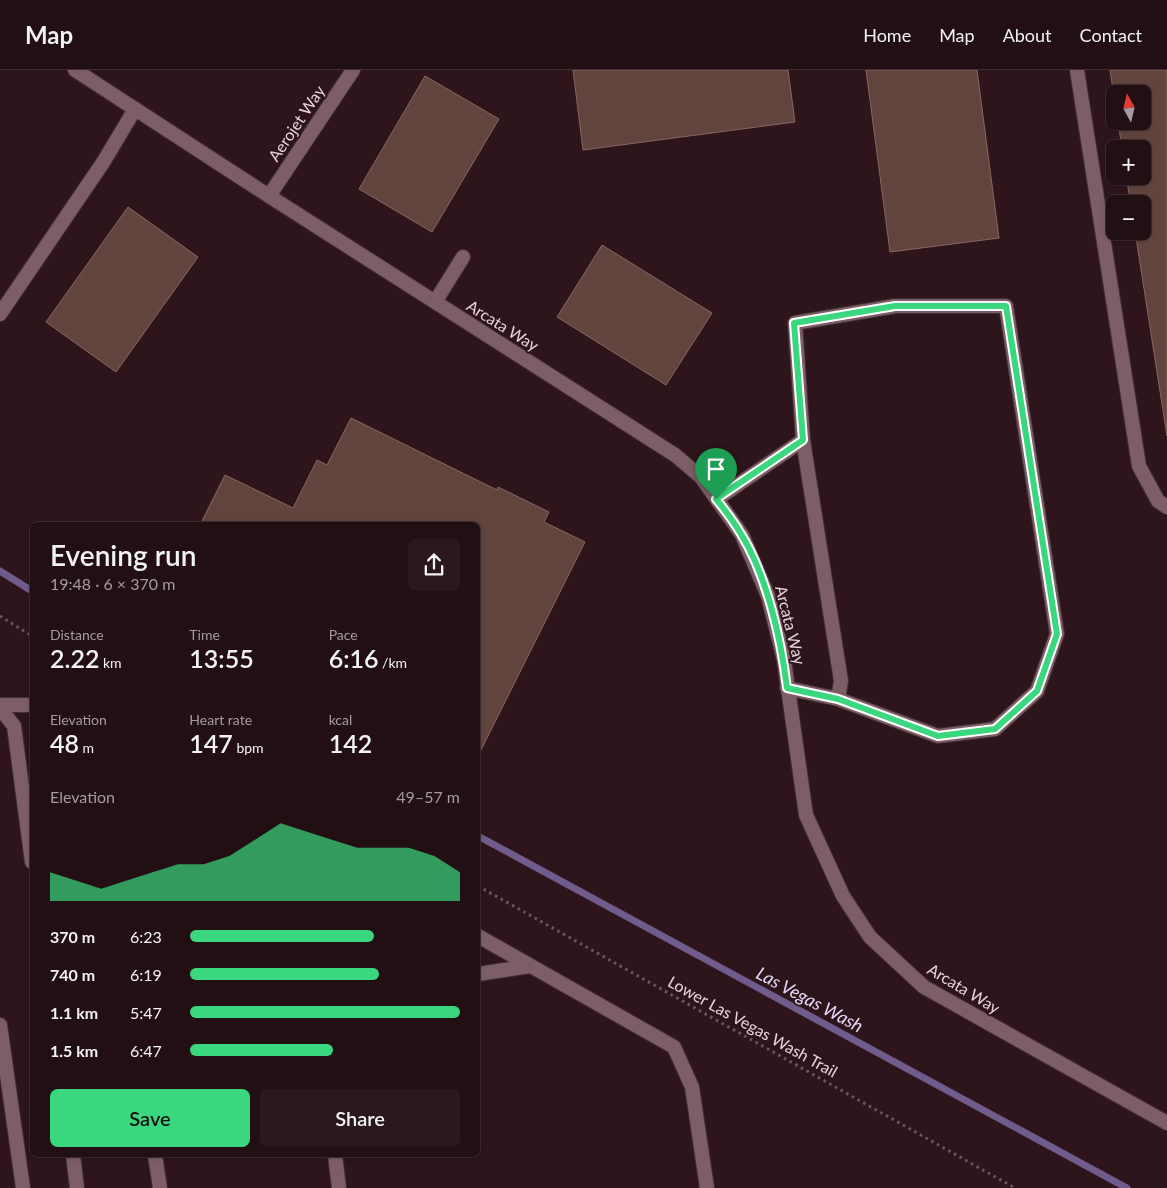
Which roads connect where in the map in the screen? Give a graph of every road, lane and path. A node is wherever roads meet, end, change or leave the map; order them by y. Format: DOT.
graph roads {
  1 [pos="75,70"];
  2 [pos="353,70"];
  3 [pos="1077,70"];
  4 [pos="135,110"];
  5 [pos="268,196"];
  6 [pos="464,257"];
  7 [pos="435,302"];
  8 [pos="0,314"];
  9 [pos="803,440"];
  10 [pos="716,499"];
  11 [pos="1167,507"];
  12 [pos="0,616"];
  13 [pos="30,635"];
  14 [pos="787,688"];
  15 [pos="838,699"];
  16 [pos="30,704"];
  17 [pos="0,706"];
  18 [pos="30,847"];
  19 [pos="480,887"];
  20 [pos="480,937"];
  21 [pos="530,966"];
  22 [pos="480,974"];
  23 [pos="0,1025"];
  24 [pos="1167,1123"];
  25 [pos="73,1157"];
  26 [pos="156,1157"];
  27 [pos="335,1157"];
  28 [pos="23,1188"];
  29 [pos="77,1188"];
  30 [pos="160,1188"];
  31 [pos="339,1188"];
  32 [pos="707,1188"];
  33 [pos="1015,1188"];
  1 -- 4 [label="street, Arcata Way"];
  2 -- 5 [label="street, Aerojet Way"];
  3 -- 11 [label="street"];
  4 -- 5 [label="street, Arcata Way"];
  4 -- 8 [label="street"];
  5 -- 7 [label="street, Arcata Way"];
  6 -- 7 [label="street"];
  7 -- 10 [label="street, Arcata Way"];
  9 -- 10 [label="street"];
  9 -- 15 [label="street"];
  9 -- 15 [label="street"];
  10 -- 14 [label="street, Arcata Way"];
  12 -- 13 [label="path"];
  14 -- 15 [label="street"];
  14 -- 24 [label="street, Arcata Way"];
  16 -- 17 [label="street"];
  17 -- 18 [label="street"];
  19 -- 33 [label="path, Lower Las Vegas Wash Trail"];
  20 -- 21 [label="street"];
  21 -- 22 [label="street"];
  21 -- 32 [label="street"];
  23 -- 28 [label="street"];
  25 -- 29 [label="street"];
  26 -- 30 [label="street"];
  27 -- 31 [label="street"];
}
